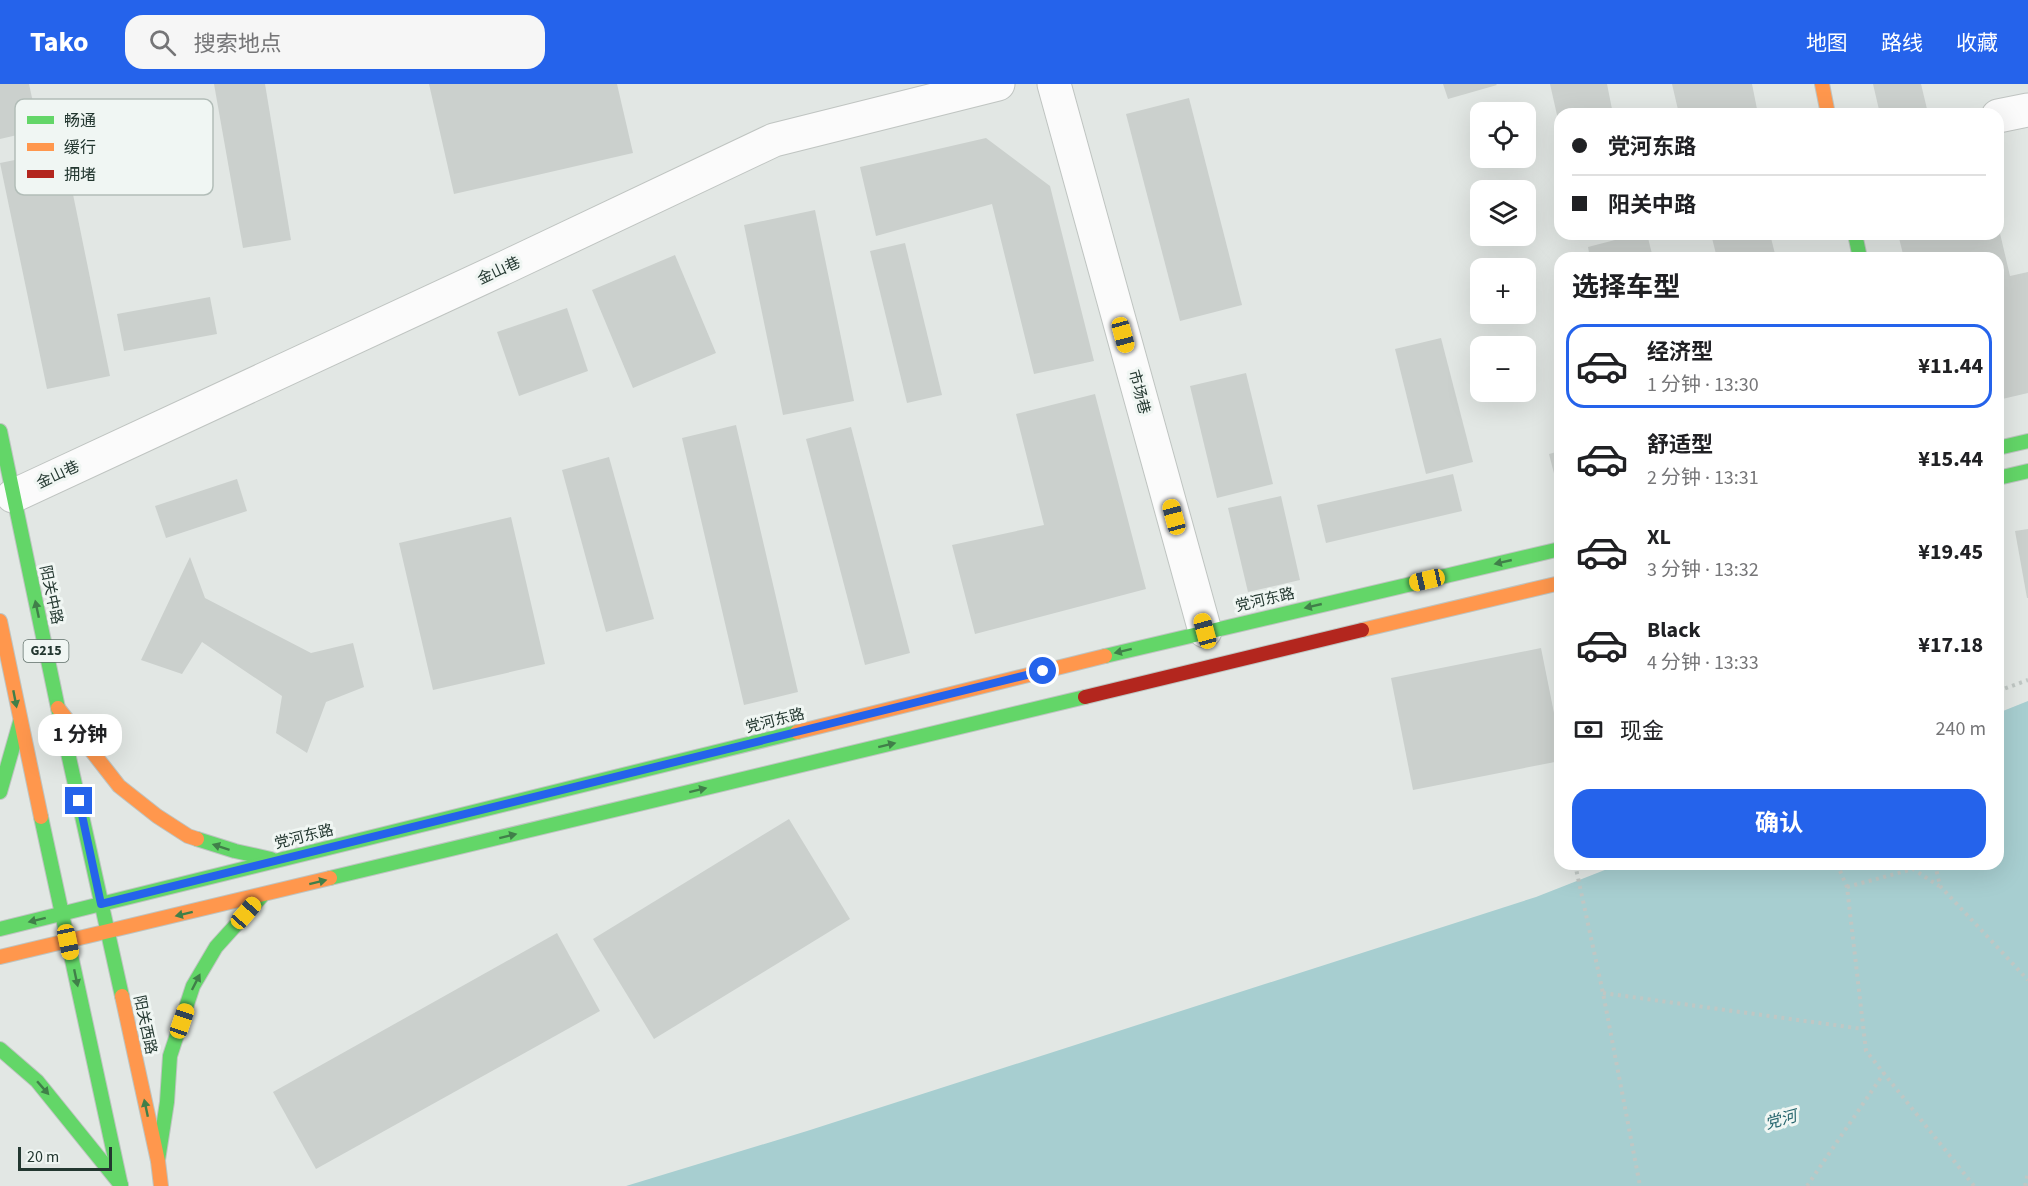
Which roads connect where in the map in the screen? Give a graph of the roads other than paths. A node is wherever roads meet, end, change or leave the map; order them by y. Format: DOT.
graph roads {
  1 [pos="998,84"];
  2 [pos="1054,84"];
  3 [pos="1822,84"];
  4 [pos="1827,108"];
  5 [pos="2028,110"];
  6 [pos="2004,115"];
  7 [pos="0,431"];
  8 [pos="2028,441"];
  9 [pos="2004,447"];
  10 [pos="2028,471"];
  11 [pos="2004,477"];
  12 [pos="13,496"];
  13 [pos="1554,550"];
  14 [pos="1554,584"];
  15 [pos="0,621"];
  16 [pos="1205,631"];
  17 [pos="58,708"];
  18 [pos="20,722"];
  19 [pos="0,792"];
  20 [pos="278,861"];
  21 [pos="94,871"];
  22 [pos="261,896"];
  23 [pos="101,904"];
  24 [pos="62,914"];
  25 [pos="0,929"];
  26 [pos="107,933"];
  27 [pos="68,942"];
  28 [pos="0,957"];
  29 [pos="0,1049"];
  30 [pos="158,1161"];
  31 [pos="121,1186"];
  32 [pos="160,1186"];
  1 -- 12 [label="street, 金山巷"];
  2 -- 16 [label="street, 市场巷"];
  3 -- 4 [label="main road"];
  5 -- 6 [label="street"];
  7 -- 12 [label="main road, 阳关中路 / G215"];
  8 -- 9 [label="main road"];
  10 -- 11 [label="main road"];
  17 -- 12 [label="main road, 阳关中路 / G215, one-way"];
  13 -- 16 [label="main road, 党河东路, one-way"];
  22 -- 14 [label="main road, one-way"];
  15 -- 18 [label="main road, G215, one-way"];
  16 -- 20 [label="main road, 党河东路, one-way"];
  20 -- 17 [label="main road, one-way"];
  17 -- 21 [label="main road, 阳关中路 / G215"];
  18 -- 19 [label="main road"];
  18 -- 24 [label="main road, G215"];
  20 -- 23 [label="main road, 党河东路"];
  21 -- 23 [label="main road, 阳关西路 / G215"];
  22 -- 26 [label="main road, one-way"];
  30 -- 22 [label="main road, one-way"];
  23 -- 24 [label="main road, 党河东路"];
  23 -- 26 [label="main road, 阳关西路 / G215"];
  24 -- 25 [label="main road, 党河东路, one-way"];
  24 -- 27 [label="main road, G215"];
  26 -- 27 [label="main road"];
  30 -- 26 [label="main road, 阳关西路 / G215, one-way"];
  27 -- 28 [label="main road"];
  27 -- 31 [label="main road, G215, one-way"];
  29 -- 31 [label="main road, one-way"];
  30 -- 32 [label="main road, 阳关西路 / G215"];
}
